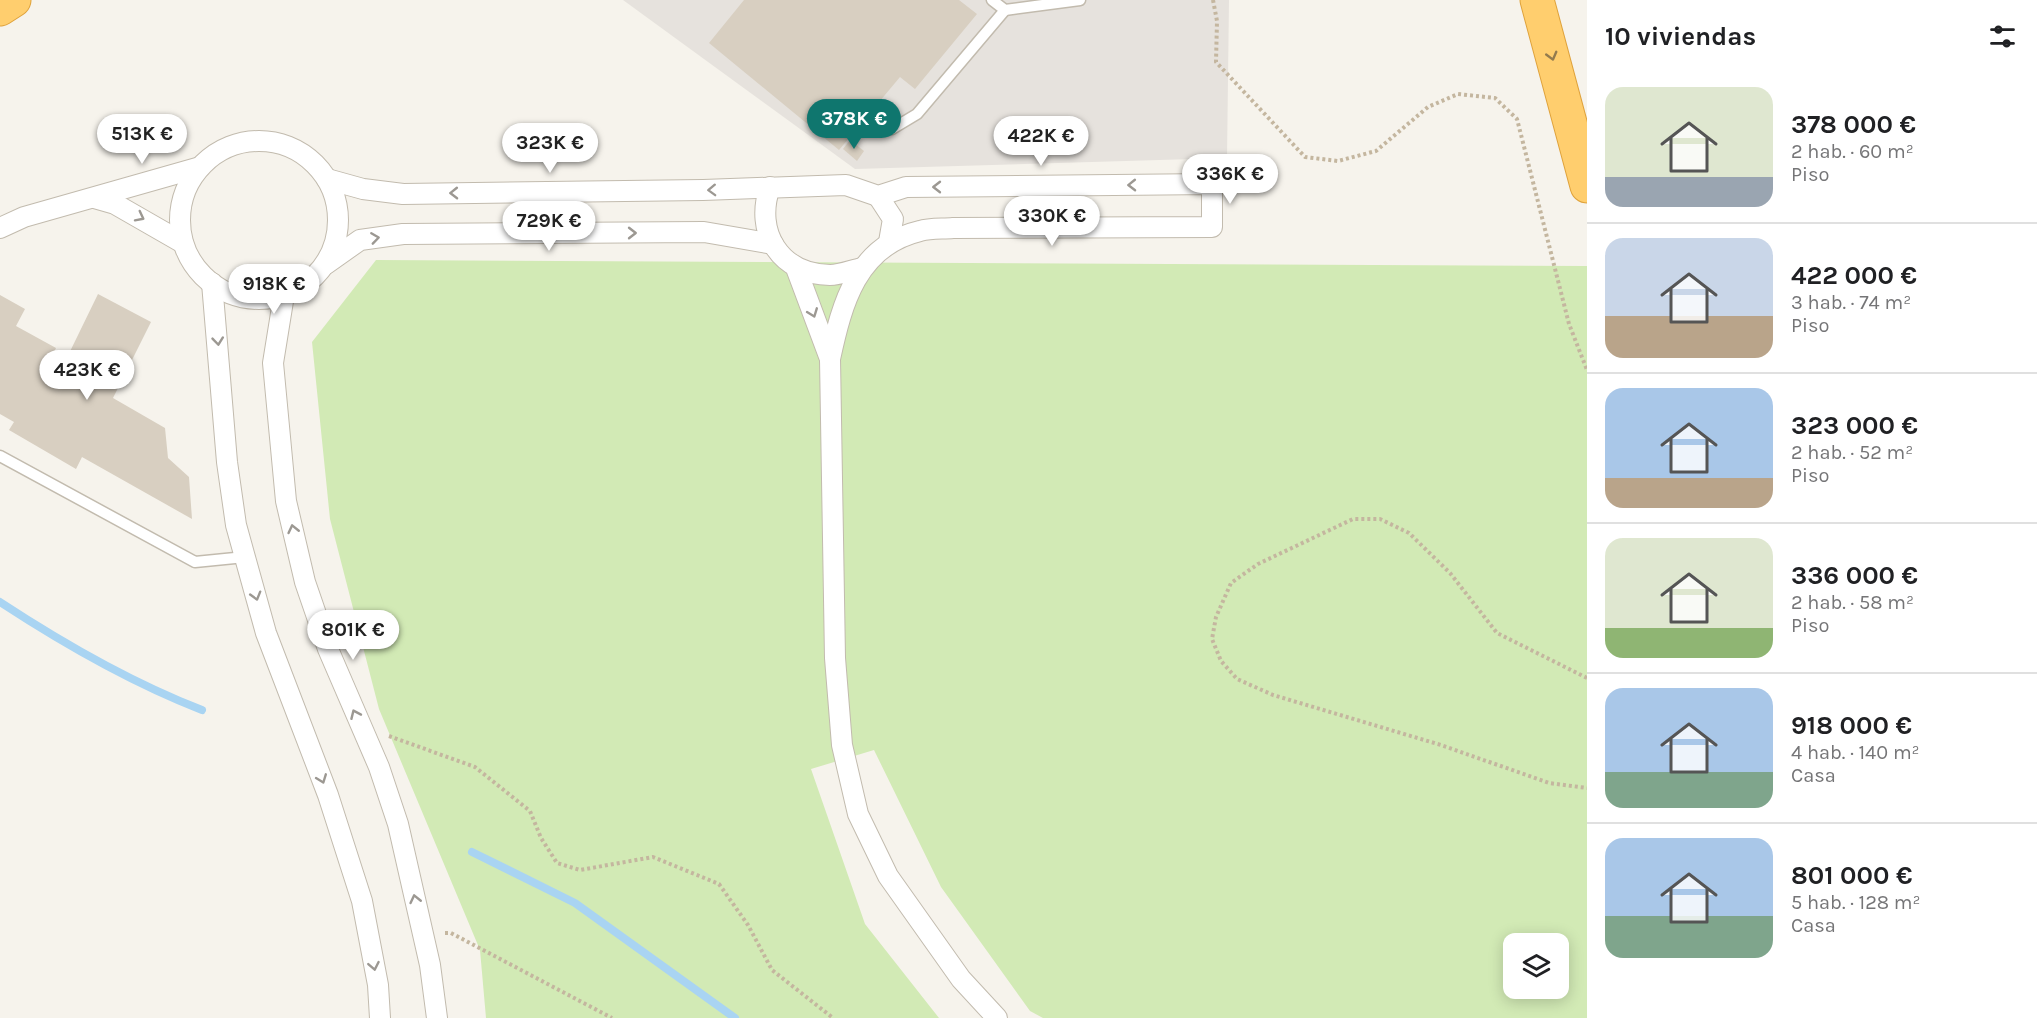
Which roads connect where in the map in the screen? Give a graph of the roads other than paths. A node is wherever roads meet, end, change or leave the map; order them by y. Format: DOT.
graph roads {
  1 [pos="14,0"];
  2 [pos="992,0"];
  3 [pos="1080,0"];
  4 [pos="1537,0"];
  5 [pos="0,9"];
  6 [pos="1005,10"];
  7 [pos="892,129"];
  8 [pos="200,167"];
  9 [pos="327,179"];
  10 [pos="1587,186"];
  11 [pos="770,187"];
  12 [pos="878,196"];
  13 [pos="94,198"];
  14 [pos="0,228"];
  15 [pos="889,242"];
  16 [pos="183,243"];
  17 [pos="773,244"];
  18 [pos="324,265"];
  19 [pos="796,268"];
  20 [pos="862,268"];
  21 [pos="212,283"];
  22 [pos="284,295"];
  23 [pos="830,360"];
  24 [pos="0,456"];
  25 [pos="245,557"];
  26 [pos="380,1018"];
  27 [pos="437,1018"];
  28 [pos="997,1018"];
  1 -- 5 [label="highway"];
  2 -- 6 [label="lane"];
  3 -- 6 [label="lane"];
  4 -- 10 [label="highway, one-way"];
  6 -- 7 [label="lane"];
  8 -- 9 [label="street"];
  8 -- 13 [label="street"];
  8 -- 16 [label="street"];
  11 -- 9 [label="street, one-way"];
  9 -- 18 [label="street"];
  11 -- 12 [label="street"];
  11 -- 17 [label="street"];
  12 -- 15 [label="street"];
  15 -- 12 [label="street, one-way"];
  13 -- 14 [label="street"];
  13 -- 16 [label="street, one-way"];
  15 -- 20 [label="street"];
  16 -- 21 [label="street"];
  18 -- 17 [label="street, one-way"];
  17 -- 19 [label="street"];
  18 -- 22 [label="street"];
  19 -- 20 [label="street"];
  19 -- 23 [label="street, one-way"];
  20 -- 23 [label="street"];
  21 -- 22 [label="street"];
  21 -- 25 [label="street, one-way"];
  27 -- 22 [label="street, one-way"];
  23 -- 28 [label="street"];
  24 -- 25 [label="lane"];
  25 -- 26 [label="street, one-way"];
}
